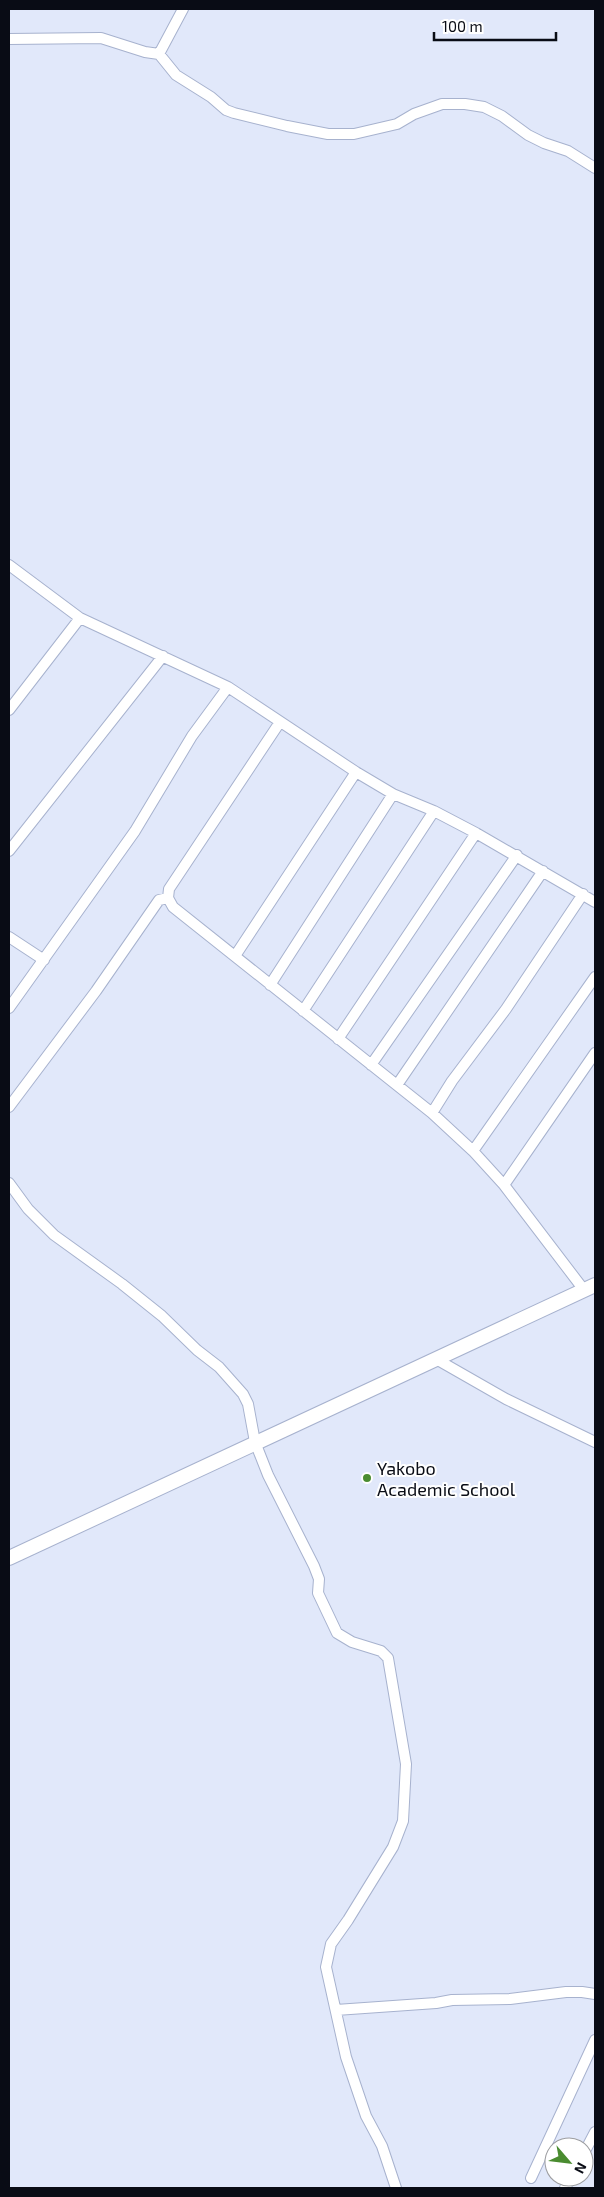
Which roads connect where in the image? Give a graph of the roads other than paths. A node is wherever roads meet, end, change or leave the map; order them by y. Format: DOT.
graph roads {
  1 [pos="183,9"];
  2 [pos="9,39"];
  3 [pos="159,54"];
  4 [pos="595,168"];
  5 [pos="9,565"];
  6 [pos="80,618"];
  7 [pos="163,656"];
  8 [pos="228,687"];
  9 [pos="9,710"];
  10 [pos="280,722"];
  11 [pos="356,772"];
  12 [pos="393,794"];
  13 [pos="434,811"];
  14 [pos="476,833"];
  15 [pos="9,851"];
  16 [pos="518,855"];
  17 [pos="544,871"];
  18 [pos="583,894"];
  19 [pos="168,898"];
  20 [pos="595,902"];
  21 [pos="9,937"];
  22 [pos="235,956"];
  23 [pos="44,960"];
  24 [pos="595,977"];
  25 [pos="270,985"];
  26 [pos="9,1008"];
  27 [pos="303,1011"];
  28 [pos="338,1039"];
  29 [pos="595,1053"];
  30 [pos="371,1065"];
  31 [pos="398,1085"];
  32 [pos="9,1107"];
  33 [pos="432,1113"];
  34 [pos="473,1151"];
  35 [pos="9,1183"];
  36 [pos="504,1185"];
  37 [pos="590,1287"];
  38 [pos="436,1359"];
  39 [pos="255,1442"];
  40 [pos="595,1442"];
  41 [pos="9,1558"];
  42 [pos="595,1994"];
  43 [pos="336,2010"];
  44 [pos="595,2040"];
  45 [pos="531,2178"];
  46 [pos="396,2188"];
  1 -- 3 [label="street"];
  2 -- 3 [label="street"];
  3 -- 4 [label="street"];
  5 -- 6 [label="street"];
  6 -- 7 [label="street"];
  6 -- 9 [label="street"];
  7 -- 8 [label="street"];
  7 -- 15 [label="street"];
  8 -- 10 [label="street"];
  8 -- 23 [label="street"];
  10 -- 11 [label="street"];
  10 -- 19 [label="street"];
  11 -- 12 [label="street"];
  11 -- 22 [label="street"];
  12 -- 13 [label="street"];
  12 -- 25 [label="street"];
  13 -- 14 [label="street"];
  13 -- 27 [label="street"];
  14 -- 16 [label="street"];
  14 -- 28 [label="street"];
  16 -- 17 [label="street"];
  16 -- 30 [label="street"];
  17 -- 18 [label="street"];
  17 -- 31 [label="street"];
  18 -- 20 [label="street"];
  18 -- 33 [label="street"];
  19 -- 22 [label="street"];
  19 -- 32 [label="street"];
  21 -- 23 [label="street"];
  22 -- 25 [label="street"];
  23 -- 26 [label="street"];
  24 -- 34 [label="street"];
  25 -- 27 [label="street"];
  27 -- 28 [label="street"];
  28 -- 30 [label="street"];
  29 -- 36 [label="street"];
  30 -- 31 [label="street"];
  31 -- 33 [label="street"];
  33 -- 34 [label="street"];
  34 -- 36 [label="street"];
  35 -- 39 [label="street"];
  36 -- 37 [label="street"];
  37 -- 38 [label="street"];
  38 -- 39 [label="street"];
  38 -- 40 [label="street"];
  39 -- 41 [label="street"];
  39 -- 43 [label="street"];
  42 -- 43 [label="street"];
  43 -- 46 [label="street"];
  44 -- 45 [label="street"];
}
